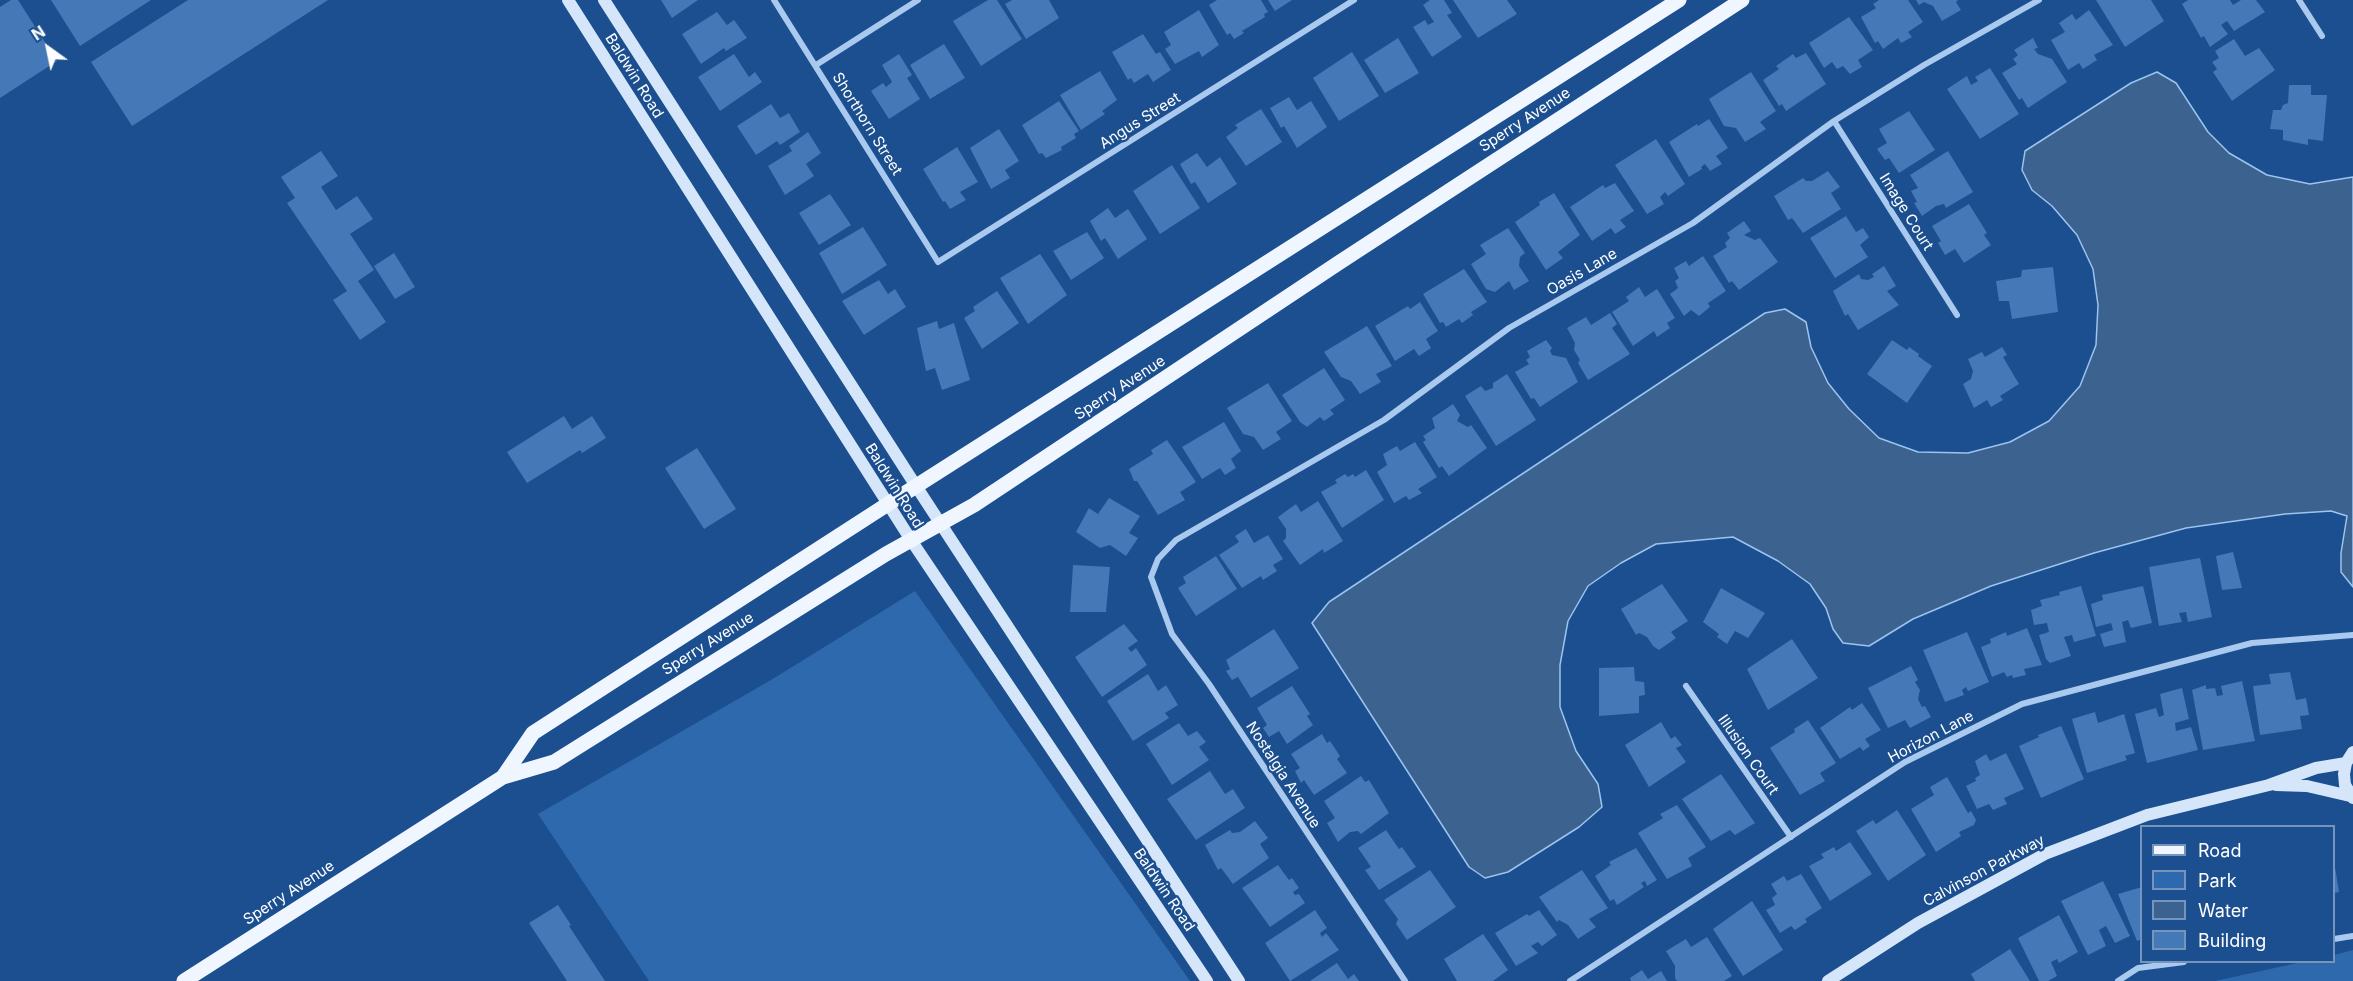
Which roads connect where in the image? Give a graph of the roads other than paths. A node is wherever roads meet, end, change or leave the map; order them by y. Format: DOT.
graph roads {
  1 [pos="568,0"];
  2 [pos="604,0"];
  3 [pos="774,0"];
  4 [pos="918,0"];
  5 [pos="1354,0"];
  6 [pos="1679,0"];
  7 [pos="1742,0"];
  8 [pos="2039,0"];
  9 [pos="2299,0"];
  10 [pos="2322,36"];
  11 [pos="816,65"];
  12 [pos="1834,121"];
  13 [pos="938,262"];
  14 [pos="1957,315"];
  15 [pos="916,486"];
  16 [pos="888,504"];
  17 [pos="940,524"];
  18 [pos="911,540"];
  19 [pos="1151,578"];
  20 [pos="2353,635"];
  21 [pos="1686,686"];
  22 [pos="2353,752"];
  23 [pos="2346,763"];
  24 [pos="502,777"];
  25 [pos="2269,785"];
  26 [pos="2352,797"];
  27 [pos="1791,837"];
  28 [pos="2353,936"];
  29 [pos="2335,939"];
  30 [pos="2176,963"];
  31 [pos="184,981"];
  32 [pos="1207,981"];
  33 [pos="1239,981"];
  34 [pos="1405,981"];
  35 [pos="1570,981"];
  36 [pos="1828,981"];
  37 [pos="2118,981"];
  1 -- 16 [label="main road, Baldwin Road"];
  2 -- 15 [label="main road, Baldwin Road"];
  3 -- 11 [label="street, Shorthorn Street"];
  4 -- 11 [label="street"];
  5 -- 13 [label="street, Angus Street"];
  6 -- 15 [label="main road, Sperry Avenue"];
  7 -- 17 [label="main road, Sperry Avenue"];
  8 -- 12 [label="street, Oasis Lane"];
  9 -- 10 [label="street"];
  11 -- 13 [label="street, Shorthorn Street"];
  12 -- 14 [label="street, Image Court"];
  12 -- 19 [label="street, Oasis Lane"];
  15 -- 16 [label="main road, Sperry Avenue"];
  15 -- 17 [label="main road, Baldwin Road"];
  16 -- 18 [label="main road, Baldwin Road"];
  16 -- 24 [label="main road, Sperry Avenue"];
  17 -- 18 [label="main road, Sperry Avenue"];
  17 -- 33 [label="main road, Baldwin Road"];
  18 -- 24 [label="main road, Sperry Avenue"];
  18 -- 32 [label="main road, Baldwin Road"];
  19 -- 34 [label="street, Nostalgia Avenue"];
  20 -- 27 [label="street, Horizon Lane"];
  21 -- 27 [label="street, Illusion Court"];
  22 -- 23 [label="main road"];
  23 -- 25 [label="main road, Calvinson Parkway"];
  23 -- 26 [label="main road"];
  24 -- 31 [label="main road, Sperry Avenue"];
  25 -- 26 [label="main road, Calvinson Parkway"];
  25 -- 36 [label="main road, Calvinson Parkway"];
  27 -- 35 [label="street, Horizon Lane"];
  28 -- 29 [label="street"];
  30 -- 37 [label="street"];
}
